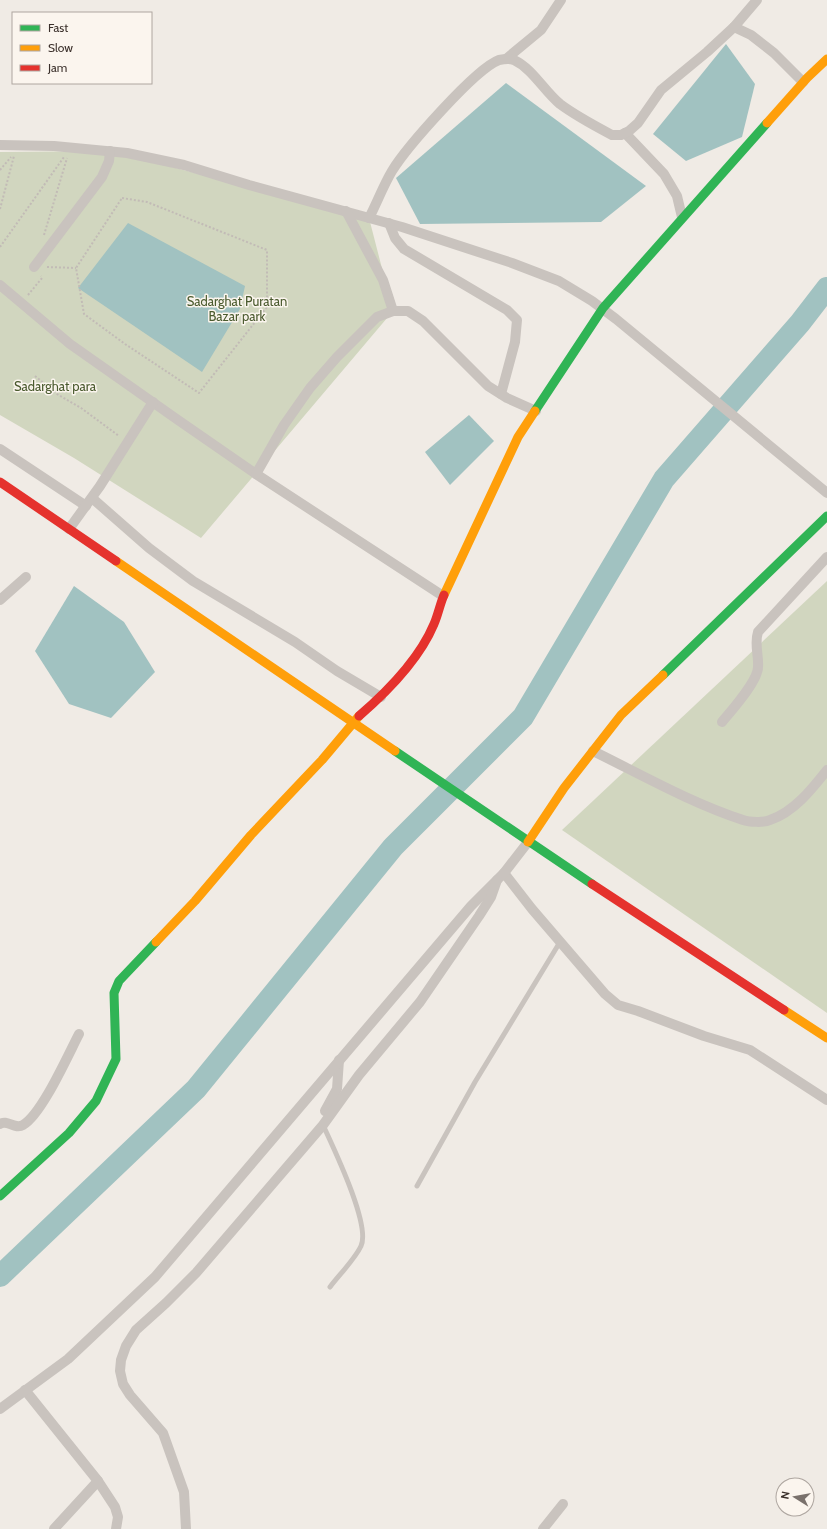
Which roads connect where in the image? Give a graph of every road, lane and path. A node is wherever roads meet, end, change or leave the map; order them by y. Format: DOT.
graph roads {
  1 [pos="561,0"];
  2 [pos="757,0"];
  3 [pos="734,27"];
  4 [pos="506,59"];
  5 [pos="827,60"];
  6 [pos="803,82"];
  7 [pos="625,133"];
  8 [pos="0,145"];
  9 [pos="110,151"];
  10 [pos="0,170"];
  11 [pos="0,209"];
  12 [pos="346,211"];
  13 [pos="682,217"];
  14 [pos="369,218"];
  15 [pos="389,223"];
  16 [pos="43,238"];
  17 [pos="0,248"];
  18 [pos="34,267"];
  19 [pos="76,268"];
  20 [pos="0,285"];
  21 [pos="21,303"];
  22 [pos="603,308"];
  23 [pos="393,311"];
  24 [pos="36,376"];
  25 [pos="500,394"];
  26 [pos="153,402"];
  27 [pos="536,411"];
  28 [pos="125,446"];
  29 [pos="0,449"];
  30 [pos="256,474"];
  31 [pos="0,482"];
  32 [pos="827,493"];
  33 [pos="89,502"];
  34 [pos="827,516"];
  35 [pos="69,529"];
  36 [pos="827,557"];
  37 [pos="26,577"];
  38 [pos="444,596"];
  39 [pos="0,600"];
  40 [pos="381,697"];
  41 [pos="722,722"];
  42 [pos="352,723"];
  43 [pos="593,751"];
  44 [pos="827,770"];
  45 [pos="528,842"];
  46 [pos="500,877"];
  47 [pos="560,942"];
  48 [pos="79,1034"];
  49 [pos="827,1038"];
  50 [pos="339,1060"];
  51 [pos="827,1100"];
  52 [pos="0,1124"];
  53 [pos="320,1128"];
  54 [pos="417,1186"];
  55 [pos="0,1196"];
  56 [pos="330,1287"];
  57 [pos="25,1390"];
  58 [pos="0,1409"];
  59 [pos="98,1481"];
  60 [pos="563,1504"];
  61 [pos="54,1529"];
  62 [pos="116,1529"];
  63 [pos="186,1529"];
  64 [pos="543,1529"];
  1 -- 4 [label="street"];
  2 -- 3 [label="street"];
  3 -- 6 [label="street"];
  3 -- 7 [label="street"];
  4 -- 7 [label="street"];
  4 -- 14 [label="street"];
  5 -- 6 [label="main road"];
  6 -- 13 [label="main road"];
  7 -- 13 [label="street"];
  8 -- 9 [label="street"];
  9 -- 12 [label="street"];
  9 -- 18 [label="street"];
  10 -- 11 [label="path"];
  12 -- 14 [label="street"];
  12 -- 23 [label="street"];
  13 -- 22 [label="main road"];
  14 -- 15 [label="street"];
  15 -- 22 [label="street"];
  15 -- 25 [label="street"];
  16 -- 17 [label="path"];
  18 -- 19 [label="path"];
  18 -- 21 [label="path"];
  19 -- 19 [label="path"];
  20 -- 21 [label="street"];
  21 -- 26 [label="street"];
  22 -- 27 [label="main road"];
  22 -- 32 [label="street"];
  23 -- 25 [label="street"];
  23 -- 30 [label="street"];
  24 -- 28 [label="path"];
  25 -- 27 [label="street"];
  26 -- 28 [label="street"];
  26 -- 30 [label="street"];
  27 -- 38 [label="main road"];
  28 -- 33 [label="street"];
  29 -- 33 [label="street"];
  30 -- 38 [label="street"];
  31 -- 35 [label="main road"];
  33 -- 35 [label="street"];
  33 -- 40 [label="street"];
  34 -- 43 [label="main road"];
  35 -- 42 [label="main road"];
  36 -- 41 [label="street"];
  37 -- 39 [label="street"];
  38 -- 40 [label="main road"];
  40 -- 42 [label="main road"];
  42 -- 45 [label="main road"];
  42 -- 55 [label="main road"];
  43 -- 44 [label="street"];
  43 -- 45 [label="main road"];
  45 -- 46 [label="street"];
  45 -- 49 [label="main road"];
  46 -- 47 [label="street"];
  46 -- 50 [label="street"];
  46 -- 53 [label="street"];
  47 -- 51 [label="street"];
  47 -- 54 [label="lane"];
  48 -- 52 [label="street"];
  50 -- 53 [label="street"];
  50 -- 57 [label="street"];
  53 -- 56 [label="lane"];
  53 -- 63 [label="street"];
  57 -- 58 [label="street"];
  57 -- 59 [label="street"];
  59 -- 61 [label="street"];
  59 -- 62 [label="street"];
  60 -- 64 [label="street"];
}
